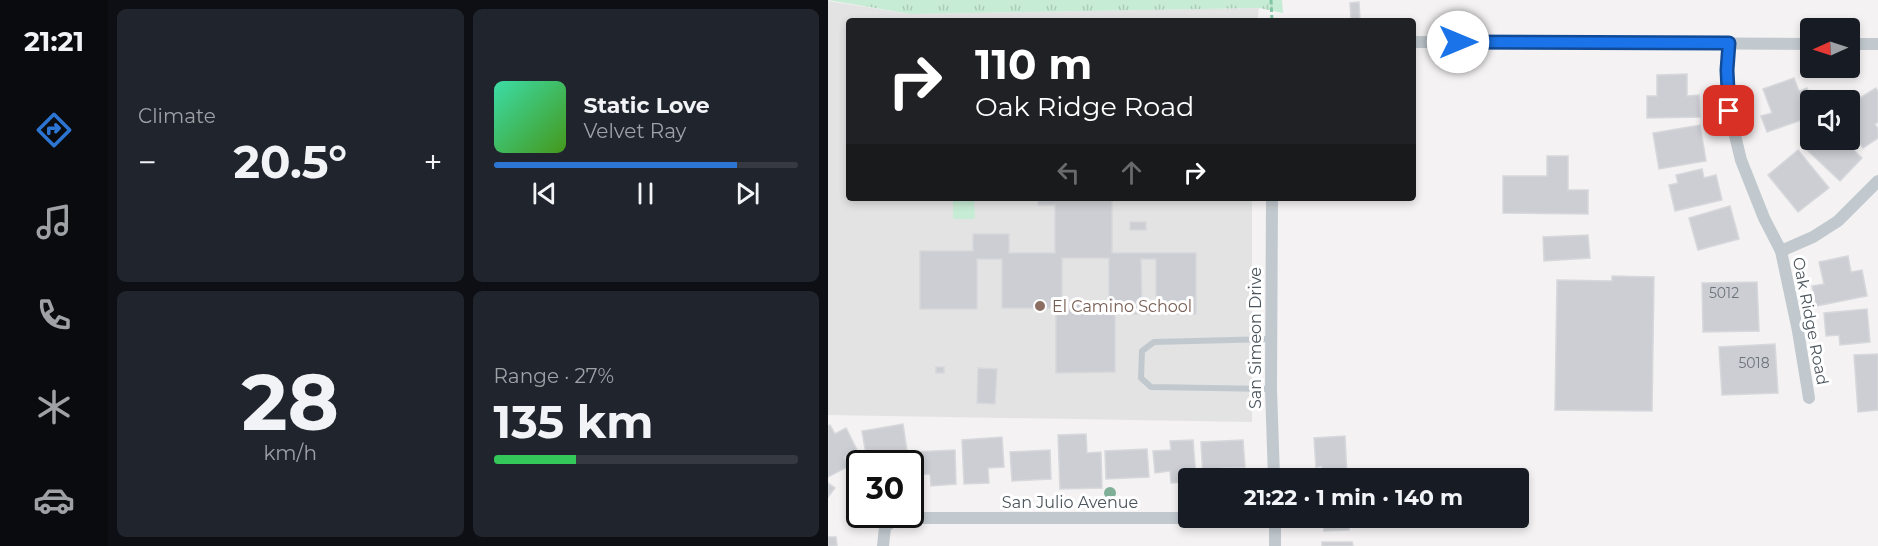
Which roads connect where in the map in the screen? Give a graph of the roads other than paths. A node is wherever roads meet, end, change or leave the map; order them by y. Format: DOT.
graph roads {
  1 [pos="1416,42"];
  2 [pos="1729,43"];
  3 [pos="1800,44"];
  4 [pos="1860,44"];
  5 [pos="1878,44"];
  6 [pos="1878,181"];
  7 [pos="1272,201"];
  8 [pos="1781,251"];
  9 [pos="1271,339"];
  10 [pos="1271,389"];
  11 [pos="1809,398"];
  12 [pos="1274,468"];
  13 [pos="1178,518"];
  14 [pos="1275,528"];
  15 [pos="884,546"];
  16 [pos="1275,546"];
  1 -- 2 [label="street"];
  2 -- 3 [label="street"];
  2 -- 8 [label="street, Oak Ridge Road"];
  4 -- 5 [label="street"];
  6 -- 8 [label="street"];
  7 -- 9 [label="street, San Simeon Drive"];
  8 -- 11 [label="street, Oak Ridge Road"];
  9 -- 10 [label="street, San Simeon Drive"];
  9 -- 10 [label="lane"];
  10 -- 12 [label="street, San Simeon Drive"];
  13 -- 15 [label="street, San Julio Avenue"];
  14 -- 16 [label="street"];
}
